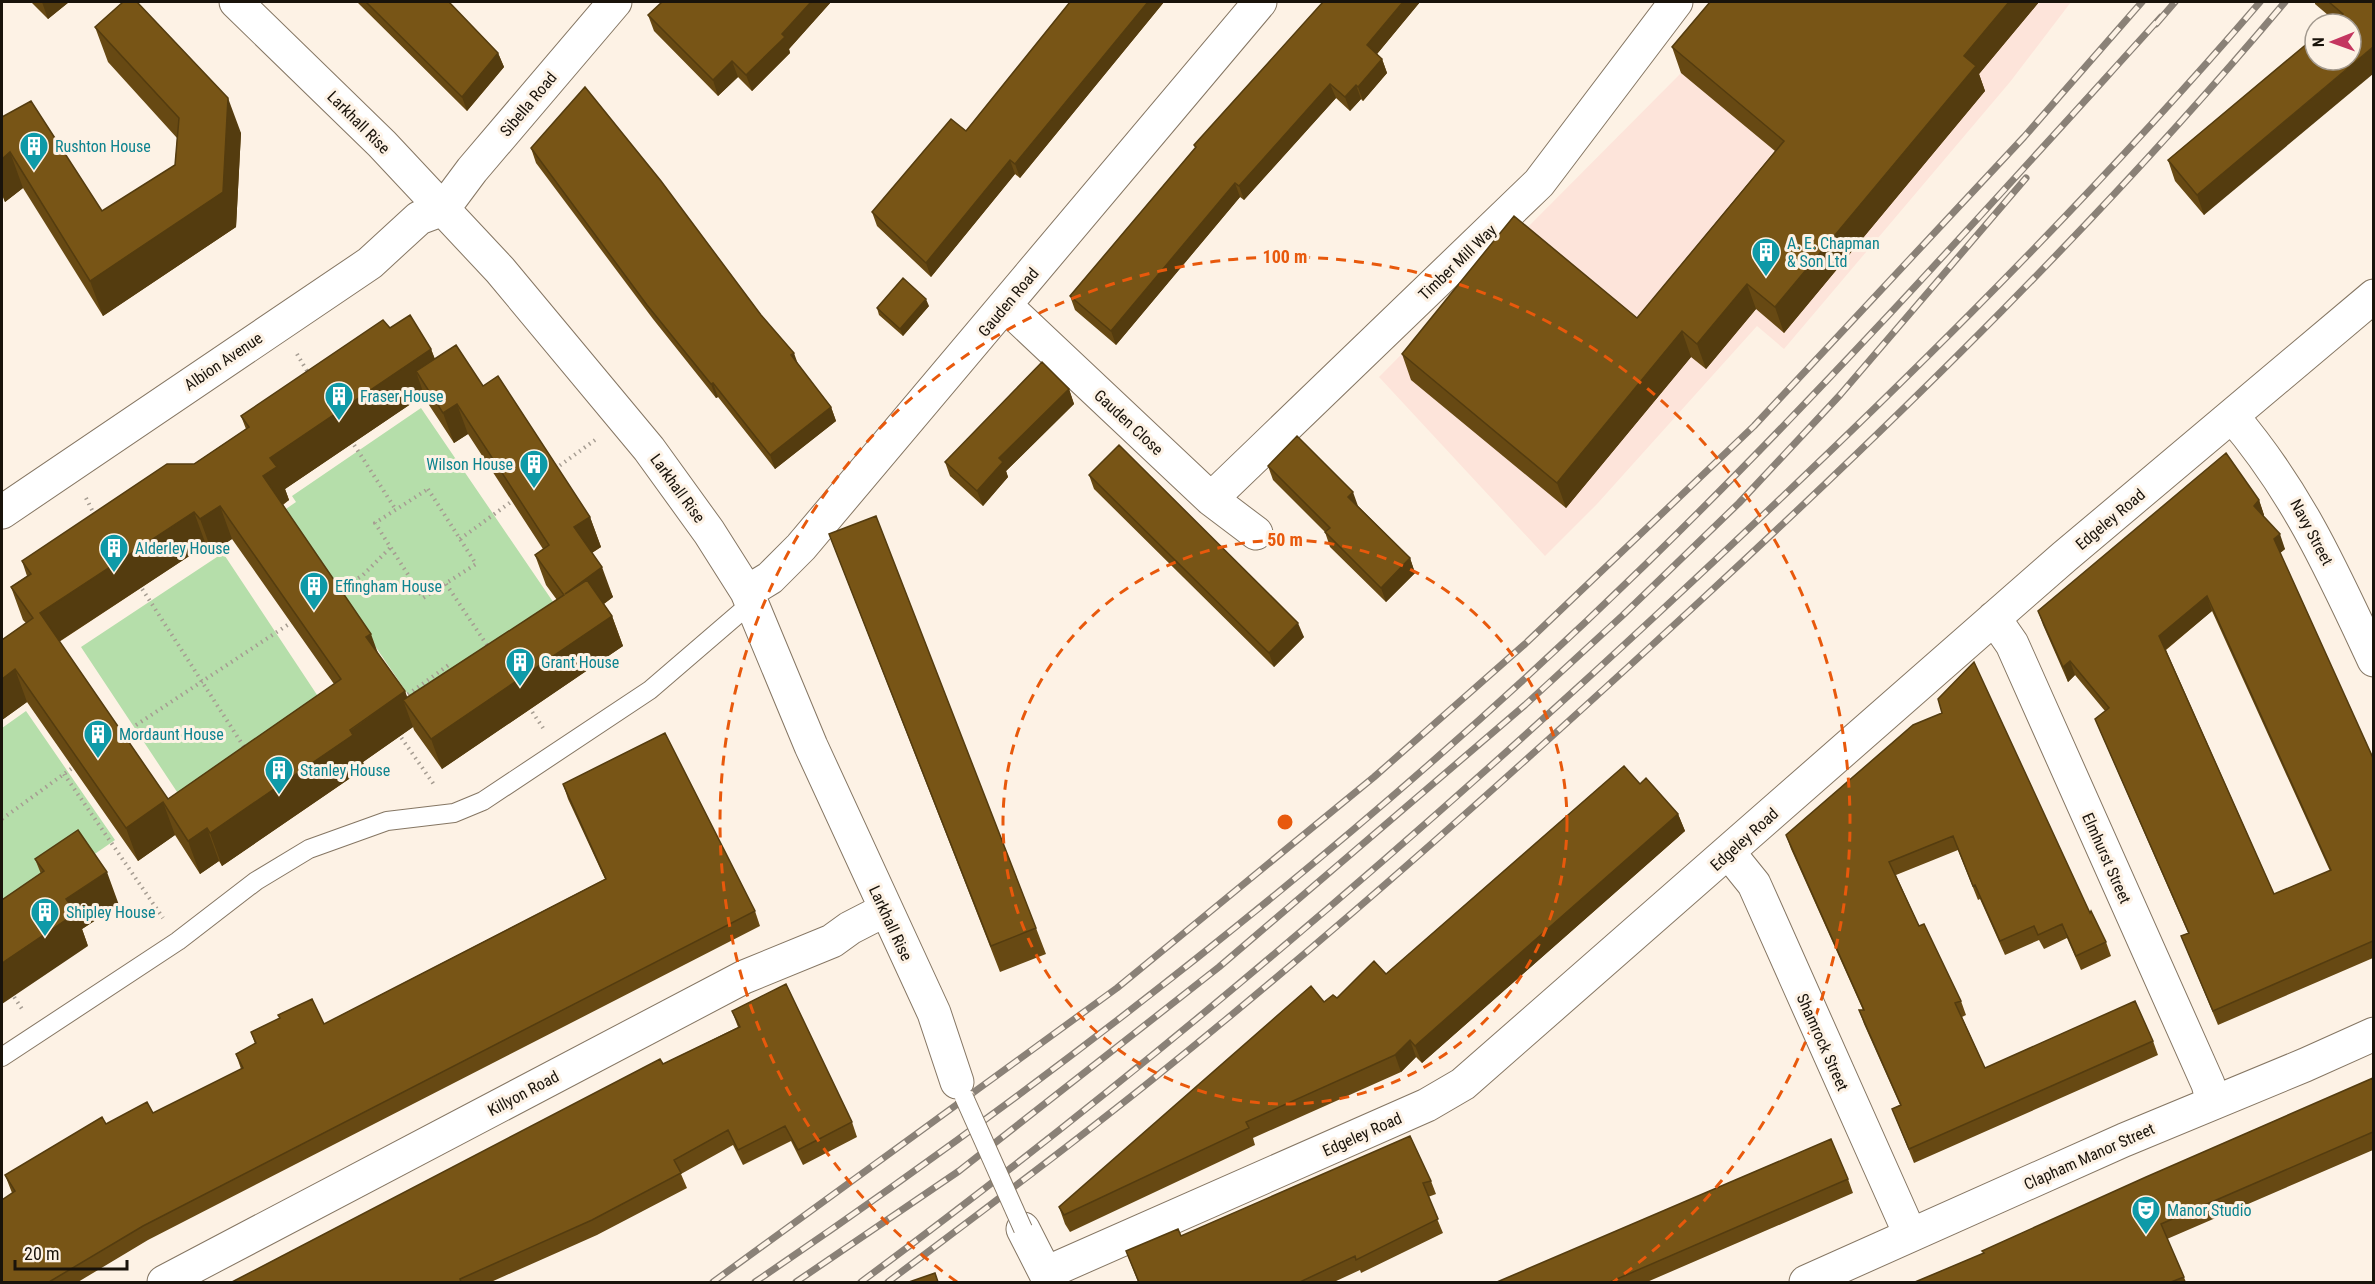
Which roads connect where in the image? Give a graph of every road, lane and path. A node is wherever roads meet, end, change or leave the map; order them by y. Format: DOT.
graph roads {
  1 [pos="236,2"];
  2 [pos="615,2"];
  3 [pos="1260,2"];
  4 [pos="1676,2"];
  5 [pos="443,209"];
  6 [pos="2373,296"];
  7 [pos="1005,306"];
  8 [pos="284,320"];
  9 [pos="316,385"];
  10 [pos="2232,416"];
  11 [pos="347,433"];
  12 [pos="597,439"];
  13 [pos="81,459"];
  14 [pos="551,472"];
  15 [pos="524,492"];
  16 [pos="1211,499"];
  17 [pos="396,510"];
  18 [pos="2,512"];
  19 [pos="99,523"];
  20 [pos="1256,533"];
  21 [pos="460,539"];
  22 [pos="391,547"];
  23 [pos="138,582"];
  24 [pos="446,584"];
  25 [pos="334,593"];
  26 [pos="748,598"];
  27 [pos="1994,618"];
  28 [pos="297,619"];
  29 [pos="493,653"];
  30 [pos="2373,658"];
  31 [pos="450,664"];
  32 [pos="202,682"];
  33 [pos="526,702"];
  34 [pos="393,705"];
  35 [pos="396,731"];
  36 [pos="113,741"];
  37 [pos="559,751"];
  38 [pos="83,760"];
  39 [pos="252,760"];
  40 [pos="63,774"];
  41 [pos="454,813"];
  42 [pos="2,819"];
  43 [pos="1729,853"];
  44 [pos="885,910"];
  45 [pos="178,941"];
  46 [pos="2373,1034"];
  47 [pos="2,1057"];
  48 [pos="960,1090"];
  49 [pos="2213,1102"];
  50 [pos="1023,1229"];
  51 [pos="1910,1234"];
  52 [pos="1048,1278"];
  53 [pos="164,1282"];
  54 [pos="1806,1282"];
  1 -- 5 [label="street, Larkhall Rise"];
  2 -- 5 [label="street, Sibella Road"];
  3 -- 7 [label="street, Gauden Road"];
  4 -- 16 [label="street, Timber Mill Way"];
  5 -- 8 [label="street, Albion Avenue"];
  5 -- 26 [label="street, Larkhall Rise"];
  6 -- 10 [label="street, Edgeley Road"];
  7 -- 16 [label="street, Gauden Close"];
  7 -- 26 [label="street, Gauden Road"];
  8 -- 9 [label="path"];
  8 -- 13 [label="street, Albion Avenue"];
  10 -- 27 [label="street, Edgeley Road"];
  10 -- 30 [label="street, Navy Street"];
  11 -- 17 [label="path"];
  12 -- 14 [label="path"];
  13 -- 18 [label="street, Albion Avenue"];
  13 -- 19 [label="path"];
  15 -- 21 [label="path"];
  16 -- 20 [label="street, Gauden Close"];
  17 -- 21 [label="path"];
  17 -- 22 [label="path"];
  21 -- 24 [label="path"];
  22 -- 24 [label="path"];
  22 -- 25 [label="path"];
  23 -- 32 [label="path"];
  24 -- 29 [label="path"];
  26 -- 37 [label="lane"];
  26 -- 44 [label="street, Larkhall Rise"];
  27 -- 43 [label="street, Edgeley Road"];
  27 -- 49 [label="street, Elmhurst Street"];
  28 -- 32 [label="path"];
  31 -- 34 [label="path"];
  32 -- 36 [label="path"];
  32 -- 39 [label="path"];
  33 -- 37 [label="path"];
  35 -- 41 [label="path"];
  37 -- 41 [label="lane"];
  38 -- 40 [label="path"];
  40 -- 42 [label="path"];
  40 -- 45 [label="path"];
  41 -- 45 [label="lane"];
  43 -- 51 [label="street, Shamrock Street"];
  43 -- 52 [label="street, Edgeley Road"];
  44 -- 48 [label="street, Larkhall Rise"];
  44 -- 53 [label="street, Killyon Road"];
  45 -- 47 [label="lane"];
  46 -- 49 [label="street, Clapham Manor Street"];
  48 -- 50 [label="lane, bridge"];
  49 -- 51 [label="street, Clapham Manor Street"];
  50 -- 52 [label="street"];
  51 -- 54 [label="street, Clapham Manor Street"];
}
